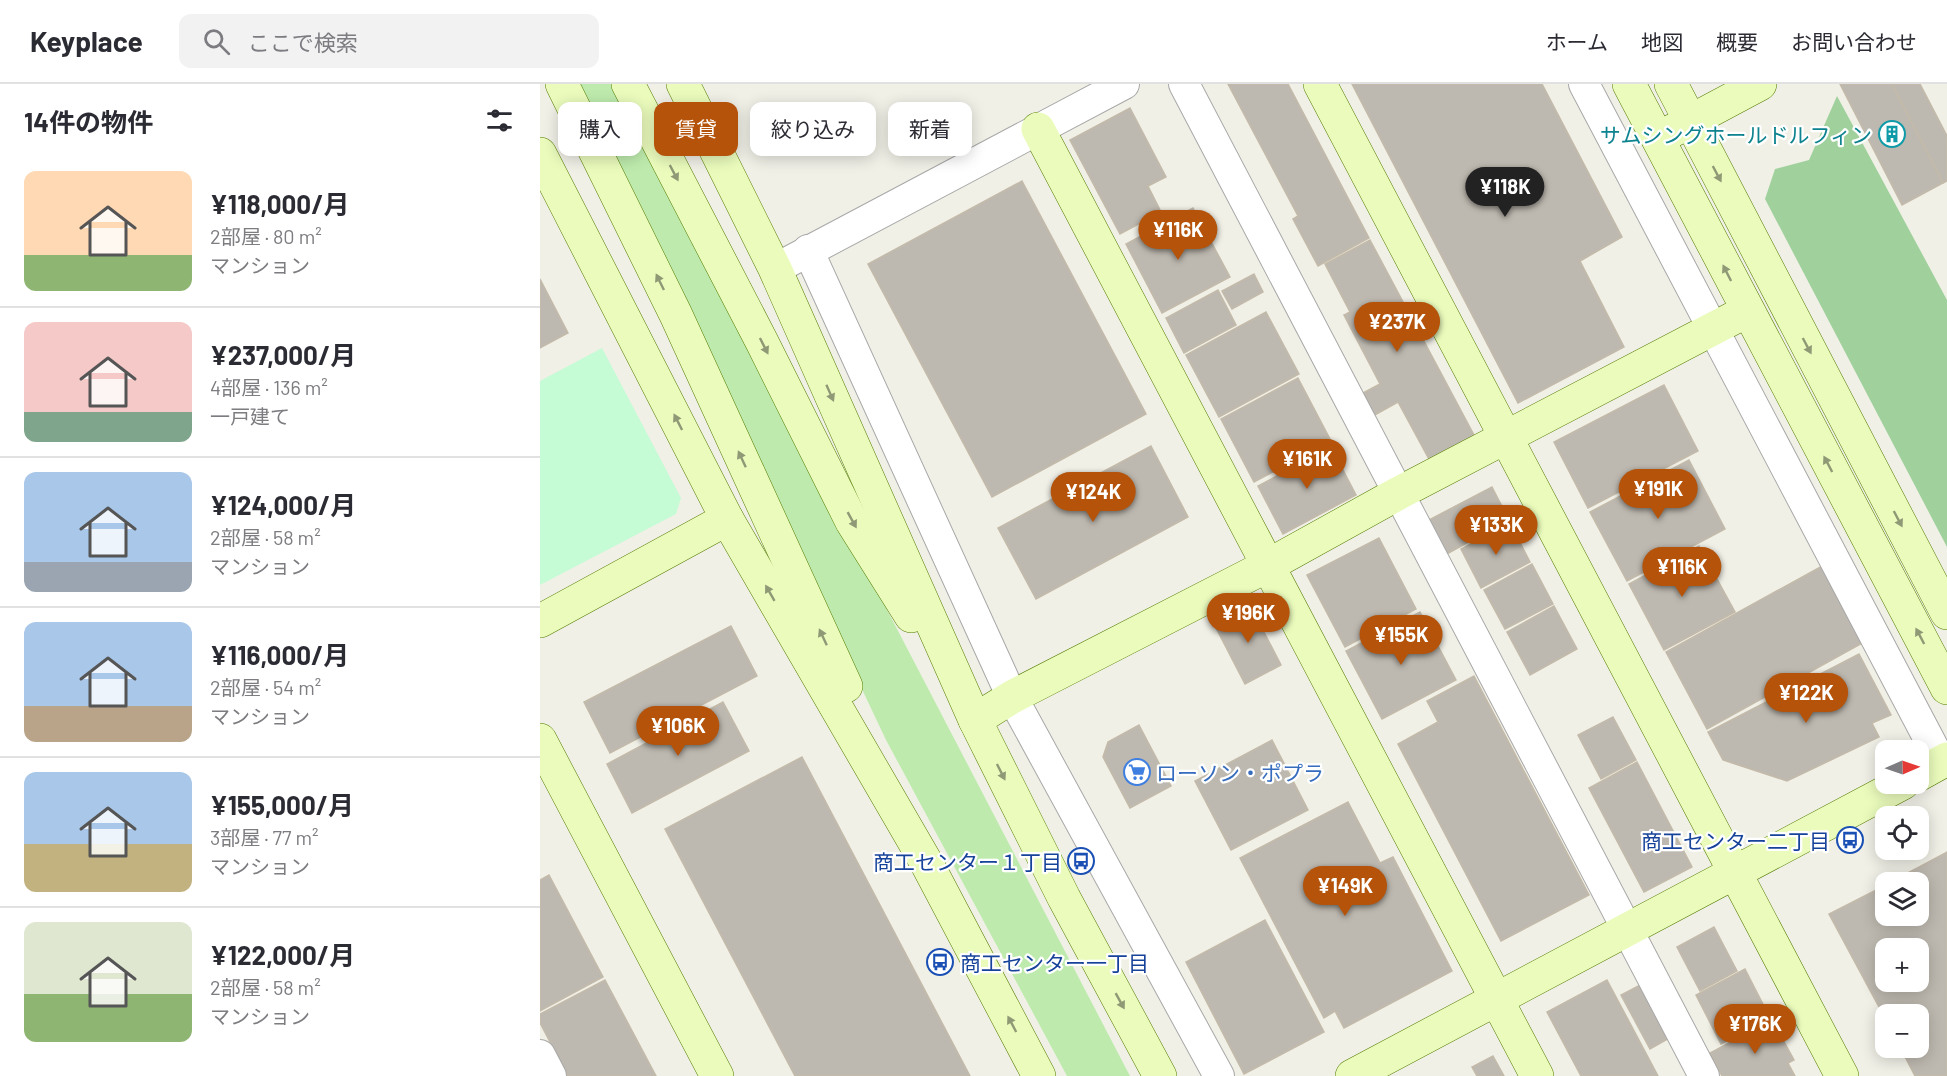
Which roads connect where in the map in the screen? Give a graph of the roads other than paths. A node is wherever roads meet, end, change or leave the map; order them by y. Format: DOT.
graph roads {
  1 [pos="562,84"];
  2 [pos="628,84"];
  3 [pos="683,84"];
  4 [pos="702,84"];
  5 [pos="1124,84"];
  6 [pos="1184,84"];
  7 [pos="1320,84"];
  8 [pos="1584,84"];
  9 [pos="1629,84"];
  10 [pos="1671,84"];
  11 [pos="1760,84"];
  12 [pos="1690,122"];
  13 [pos="1038,129"];
  14 [pos="1657,138"];
  15 [pos="540,154"];
  16 [pos="540,180"];
  17 [pos="746,206"];
  18 [pos="584,238"];
  19 [pos="808,250"];
  20 [pos="775,269"];
  21 [pos="1747,311"];
  22 [pos="1714,330"];
  23 [pos="1505,438"];
  24 [pos="1398,493"];
  25 [pos="727,519"];
  26 [pos="1267,566"];
  27 [pos="1947,613"];
  28 [pos="540,621"];
  29 [pos="1947,688"];
  30 [pos="1012,698"];
  31 [pos="975,720"];
  32 [pos="540,740"];
  33 [pos="1936,765"];
  34 [pos="1883,794"];
  35 [pos="926,862"];
  36 [pos="1736,874"];
  37 [pos="1627,930"];
  38 [pos="1496,998"];
  39 [pos="540,1055"];
  40 [pos="551,1076"];
  41 [pos="717,1076"];
  42 [pos="1039,1076"];
  43 [pos="1160,1076"];
  44 [pos="1219,1076"];
  45 [pos="1352,1076"];
  46 [pos="1537,1076"];
  47 [pos="1704,1076"];
  48 [pos="1842,1076"];
  35 -- 1 [label="street, one-way"];
  2 -- 31 [label="street, one-way"];
  3 -- 17 [label="street"];
  4 -- 17 [label="street"];
  5 -- 13 [label="street"];
  6 -- 24 [label="street"];
  7 -- 23 [label="street"];
  8 -- 22 [label="street"];
  9 -- 14 [label="street"];
  10 -- 12 [label="street"];
  11 -- 12 [label="street"];
  12 -- 14 [label="street"];
  12 -- 27 [label="street, one-way"];
  13 -- 19 [label="street"];
  13 -- 26 [label="street"];
  21 -- 14 [label="street, one-way"];
  15 -- 18 [label="street"];
  16 -- 18 [label="street"];
  17 -- 20 [label="street"];
  25 -- 18 [label="street, one-way"];
  19 -- 20 [label="street"];
  19 -- 30 [label="street"];
  20 -- 31 [label="street, one-way"];
  21 -- 22 [label="street"];
  29 -- 21 [label="street, one-way"];
  22 -- 23 [label="street"];
  22 -- 33 [label="street"];
  23 -- 24 [label="street"];
  23 -- 36 [label="street"];
  24 -- 26 [label="street"];
  24 -- 37 [label="street"];
  25 -- 28 [label="street"];
  35 -- 25 [label="street, one-way"];
  26 -- 30 [label="street"];
  26 -- 38 [label="street"];
  30 -- 31 [label="street"];
  30 -- 44 [label="street"];
  31 -- 43 [label="street, one-way"];
  32 -- 41 [label="street"];
  34 -- 36 [label="street"];
  42 -- 35 [label="street, one-way"];
  36 -- 37 [label="street"];
  36 -- 48 [label="street"];
  37 -- 38 [label="street"];
  37 -- 47 [label="street"];
  38 -- 45 [label="street"];
  38 -- 46 [label="street"];
  39 -- 40 [label="street"];
}
